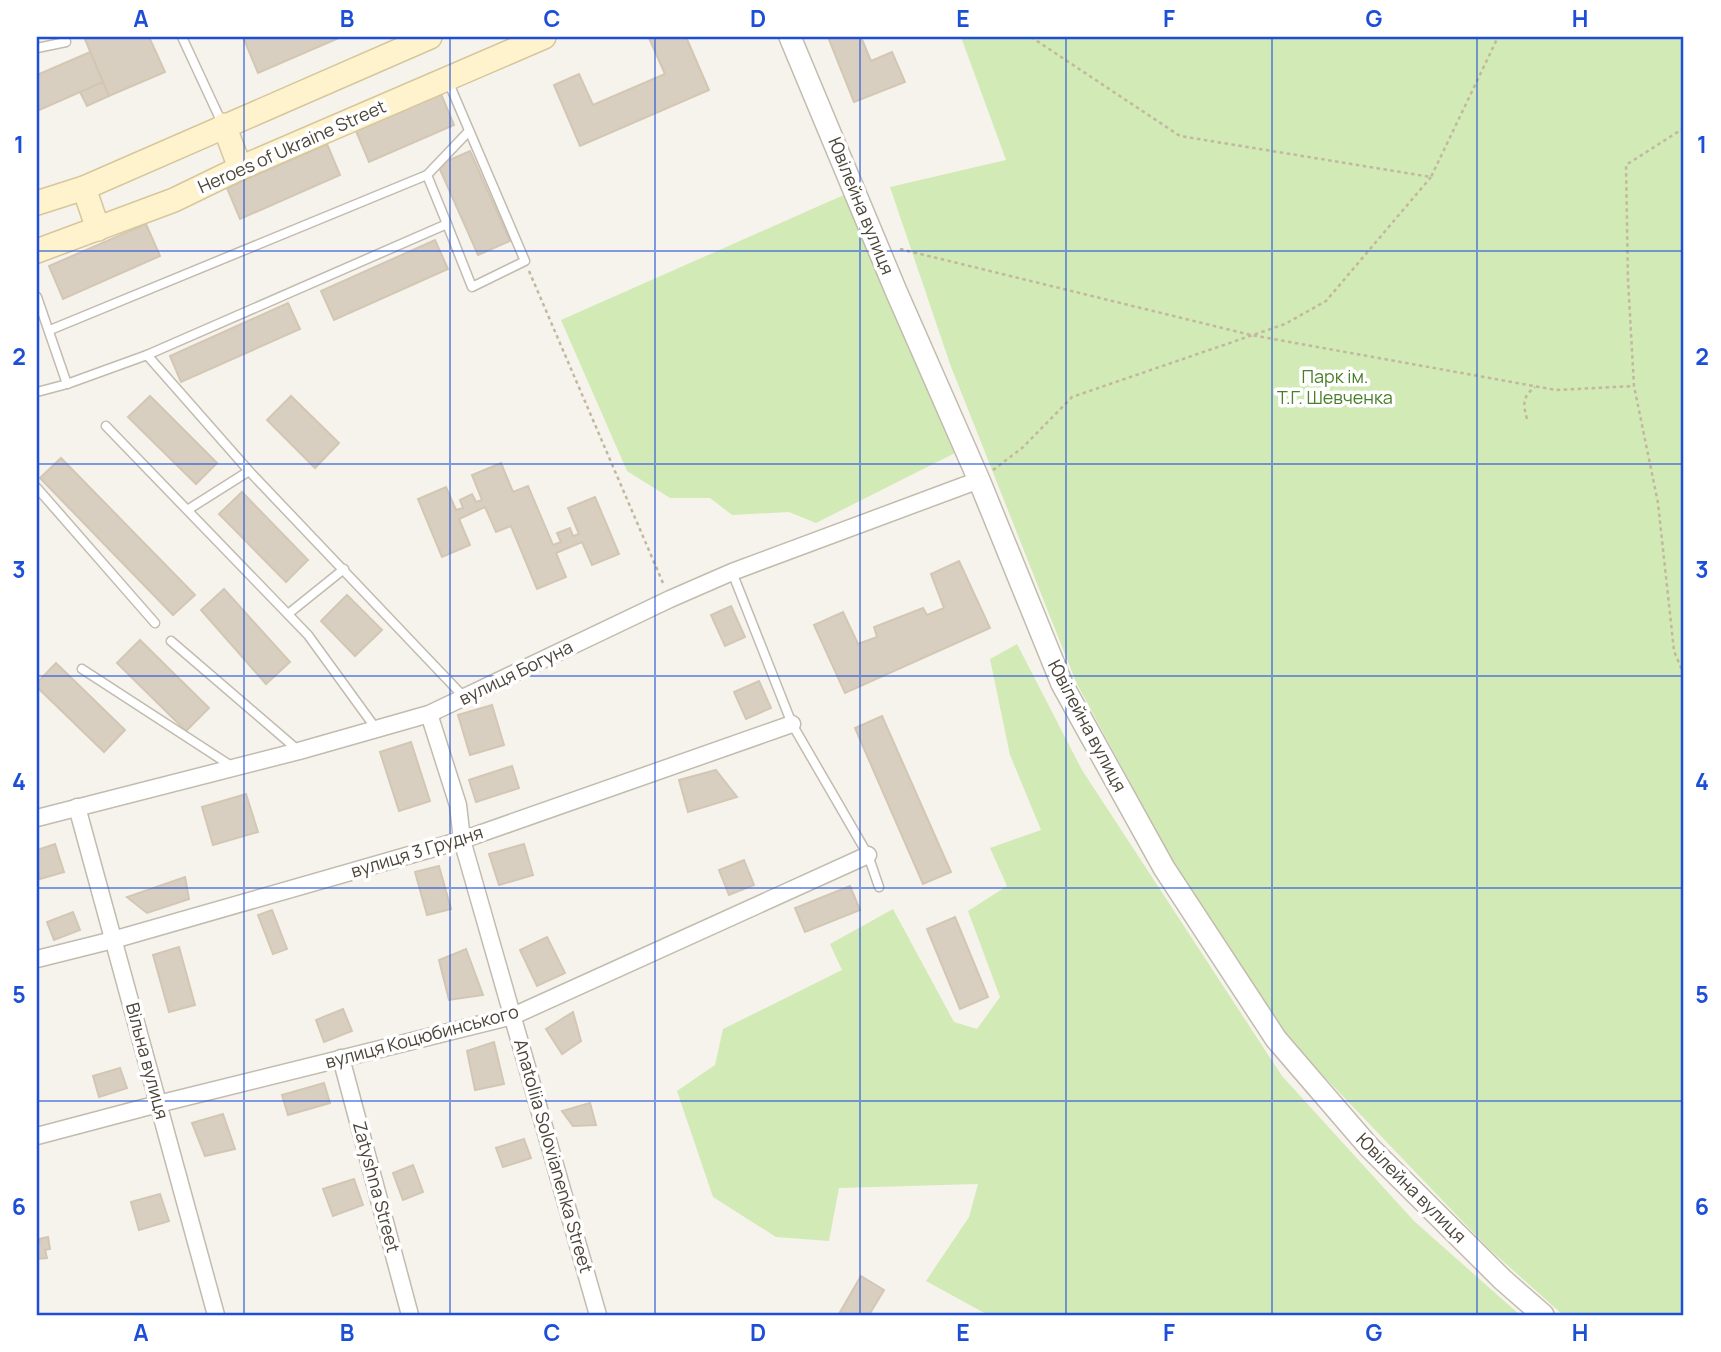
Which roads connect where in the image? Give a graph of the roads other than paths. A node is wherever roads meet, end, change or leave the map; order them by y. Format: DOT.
graph roads {
  1 [pos="65,37"];
  2 [pos="182,37"];
  3 [pos="430,37"];
  4 [pos="544,37"];
  5 [pos="790,37"];
  6 [pos="37,48"];
  7 [pos="447,79"];
  8 [pos="223,125"];
  9 [pos="469,131"];
  10 [pos="240,168"];
  11 [pos="427,176"];
  12 [pos="84,188"];
  13 [pos="37,203"];
  14 [pos="447,224"];
  15 [pos="98,229"];
  16 [pos="37,251"];
  17 [pos="37,297"];
  18 [pos="50,330"];
  19 [pos="147,355"];
  20 [pos="67,384"];
  21 [pos="37,392"];
  22 [pos="106,426"];
  23 [pos="249,471"];
  24 [pos="979,480"];
  25 [pos="37,488"];
  26 [pos="189,509"];
  27 [pos="344,569"];
  28 [pos="732,572"];
  29 [pos="288,614"];
  30 [pos="155,623"];
  31 [pos="171,641"];
  32 [pos="82,669"];
  33 [pos="464,697"];
  34 [pos="429,714"];
  35 [pos="792,723"];
  36 [pos="377,730"];
  37 [pos="299,751"];
  38 [pos="233,767"];
  39 [pos="77,807"];
  40 [pos="37,818"];
  41 [pos="462,840"];
  42 [pos="867,855"];
  43 [pos="879,887"];
  44 [pos="113,940"];
  45 [pos="37,959"];
  46 [pos="513,1016"];
  47 [pos="341,1059"];
  48 [pos="158,1104"];
  49 [pos="37,1136"];
  50 [pos="216,1315"];
  51 [pos="410,1315"];
  52 [pos="598,1315"];
  53 [pos="1543,1315"];
  1 -- 6 [label="lane"];
  2 -- 8 [label="lane"];
  3 -- 8 [label="main road"];
  4 -- 7 [label="main road, Heroes of Ukraine Street"];
  5 -- 24 [label="street, Ювілейна вулиця"];
  7 -- 9 [label="lane"];
  7 -- 10 [label="main road, Heroes of Ukraine Street"];
  8 -- 10 [label="main road"];
  8 -- 12 [label="main road"];
  9 -- 11 [label="lane"];
  9 -- 14 [label="lane"];
  10 -- 15 [label="main road, Heroes of Ukraine Street"];
  11 -- 14 [label="lane"];
  11 -- 18 [label="lane"];
  12 -- 13 [label="main road"];
  12 -- 15 [label="main road"];
  14 -- 19 [label="lane"];
  15 -- 16 [label="main road, Heroes of Ukraine Street"];
  17 -- 18 [label="lane"];
  18 -- 20 [label="lane"];
  19 -- 20 [label="lane"];
  19 -- 23 [label="lane"];
  20 -- 21 [label="lane"];
  22 -- 26 [label="lane"];
  23 -- 26 [label="lane"];
  23 -- 27 [label="lane"];
  24 -- 28 [label="street, вулиця Богуна"];
  24 -- 53 [label="street, Ювілейна вулиця"];
  25 -- 30 [label="lane"];
  26 -- 29 [label="lane"];
  27 -- 29 [label="lane"];
  27 -- 33 [label="lane"];
  28 -- 33 [label="street, вулиця Богуна"];
  28 -- 35 [label="lane"];
  29 -- 36 [label="lane"];
  31 -- 37 [label="lane"];
  32 -- 38 [label="lane"];
  33 -- 34 [label="street, вулиця Богуна"];
  34 -- 36 [label="street, вулиця Богуна"];
  34 -- 41 [label="street, Anatoliia Solovianenka Street"];
  35 -- 41 [label="street, вулиця 3 Грудня"];
  35 -- 42 [label="lane"];
  36 -- 37 [label="street, вулиця Богуна"];
  37 -- 38 [label="street, вулиця Богуна"];
  38 -- 39 [label="street, вулиця Богуна"];
  39 -- 40 [label="street, вулиця Богуна"];
  39 -- 44 [label="street, Вільна вулиця"];
  41 -- 44 [label="street, вулиця 3 Грудня"];
  41 -- 46 [label="street, Anatoliia Solovianenka Street"];
  42 -- 43 [label="lane"];
  42 -- 46 [label="street, вулиця Коцюбинського"];
  44 -- 45 [label="street, вулиця 3 Грудня"];
  44 -- 48 [label="street, Вільна вулиця"];
  46 -- 47 [label="street, вулиця Коцюбинського"];
  46 -- 52 [label="street, Anatoliia Solovianenka Street"];
  47 -- 48 [label="street, вулиця Коцюбинського"];
  47 -- 51 [label="street, Zatyshna Street"];
  48 -- 49 [label="street, вулиця Коцюбинського"];
  48 -- 50 [label="street, Вільна вулиця"];
}
